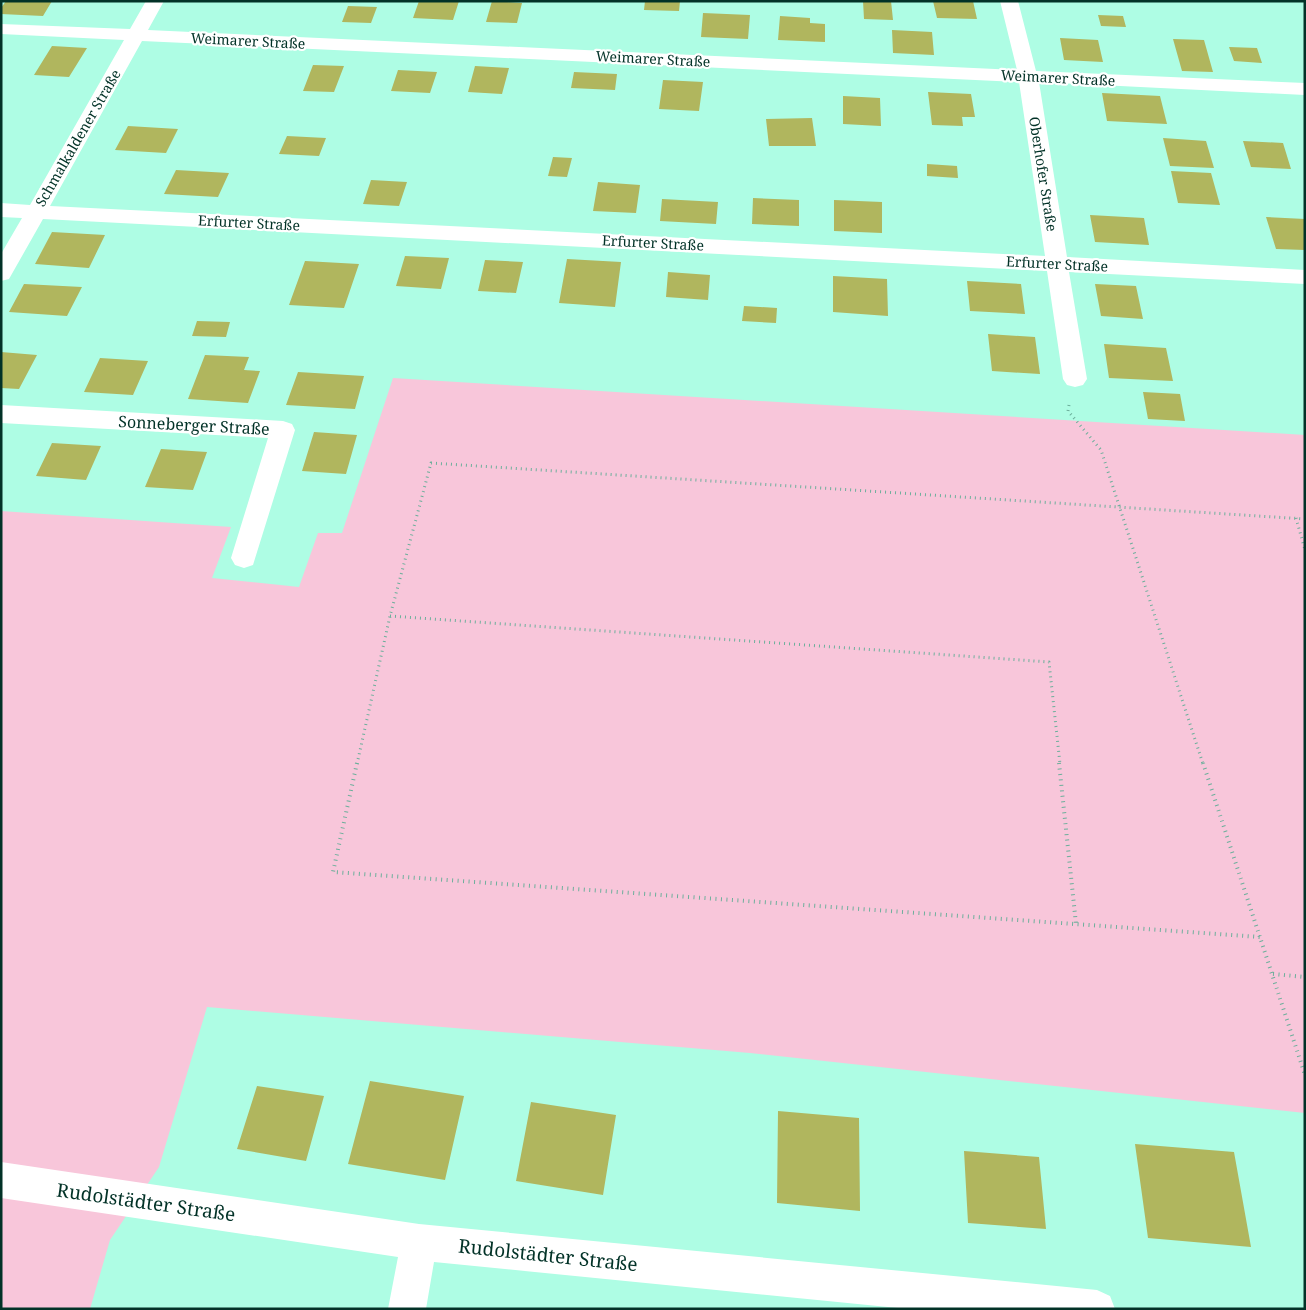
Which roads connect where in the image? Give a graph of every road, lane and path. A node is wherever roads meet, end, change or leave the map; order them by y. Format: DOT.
graph roads {
  1 [pos="155,1"];
  2 [pos="1009,1"];
  3 [pos="1,29"];
  4 [pos="137,35"];
  5 [pos="1028,76"];
  6 [pos="1305,89"];
  7 [pos="1,210"];
  8 [pos="36,212"];
  9 [pos="1057,264"];
  10 [pos="1,274"];
  11 [pos="1305,277"];
  12 [pos="1075,379"];
  13 [pos="1,414"];
  14 [pos="1118,507"];
  15 [pos="1296,518"];
  16 [pos="1305,519"];
  17 [pos="1305,550"];
  18 [pos="244,558"];
  19 [pos="390,616"];
  20 [pos="1076,924"];
  21 [pos="1260,937"];
  22 [pos="1273,974"];
  23 [pos="1305,977"];
  24 [pos="1305,1075"];
  25 [pos="1,1180"];
  26 [pos="419,1242"];
  27 [pos="407,1309"];
  28 [pos="1097,1309"];
  1 -- 4 [label="street, Schmalkaldener Straße"];
  2 -- 5 [label="street, Oberhofer Straße"];
  3 -- 4 [label="street, Weimarer Straße"];
  4 -- 5 [label="street, Weimarer Straße"];
  4 -- 8 [label="street, Schmalkaldener Straße"];
  5 -- 6 [label="street, Weimarer Straße"];
  5 -- 9 [label="street, Oberhofer Straße"];
  7 -- 8 [label="street, Erfurter Straße"];
  8 -- 9 [label="street, Erfurter Straße"];
  8 -- 10 [label="street, Schmalkaldener Straße"];
  9 -- 11 [label="street, Erfurter Straße"];
  9 -- 12 [label="street, Oberhofer Straße"];
  12 -- 14 [label="path"];
  13 -- 18 [label="street, Sonneberger Straße"];
  14 -- 15 [label="path"];
  14 -- 19 [label="path"];
  14 -- 21 [label="path"];
  15 -- 16 [label="path"];
  15 -- 17 [label="path"];
  19 -- 20 [label="path"];
  19 -- 20 [label="path"];
  20 -- 21 [label="path"];
  21 -- 22 [label="path"];
  22 -- 23 [label="path"];
  22 -- 24 [label="path"];
  25 -- 26 [label="street, Rudolstädter Straße"];
  26 -- 27 [label="street"];
  26 -- 28 [label="street, Rudolstädter Straße"];
}
